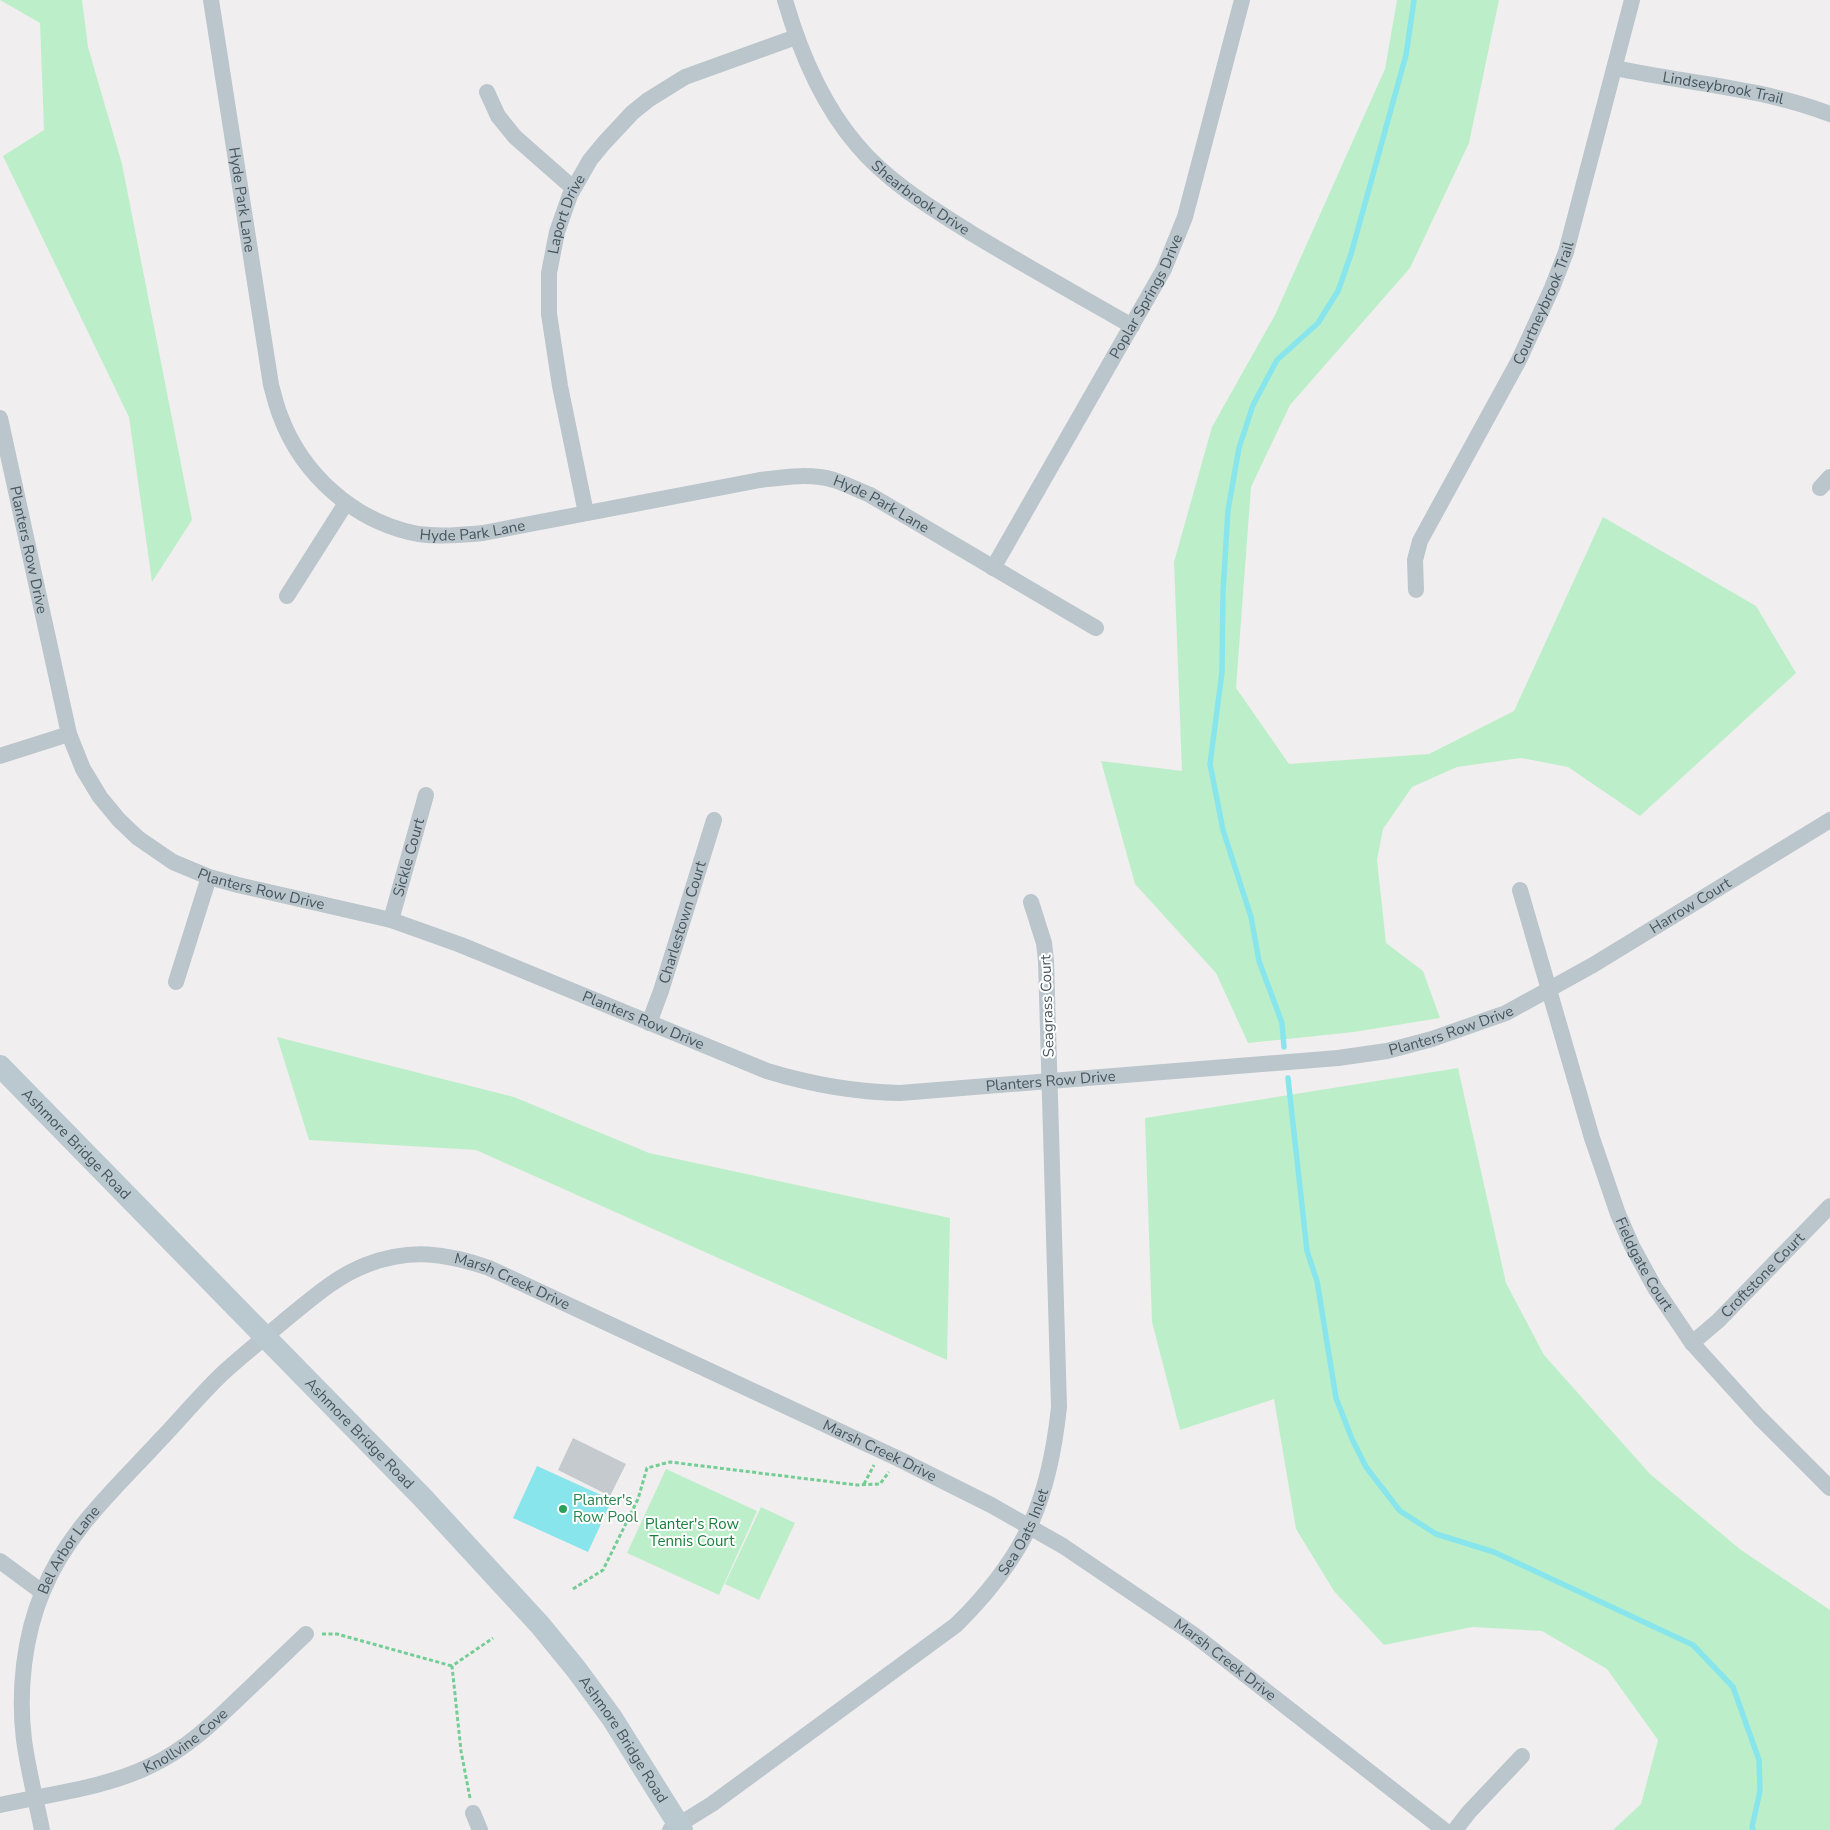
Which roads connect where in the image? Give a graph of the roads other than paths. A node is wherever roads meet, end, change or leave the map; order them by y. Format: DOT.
graph roads {
  1 [pos="211,0"];
  2 [pos="784,0"];
  3 [pos="1242,0"];
  4 [pos="1632,0"];
  5 [pos="796,37"];
  6 [pos="1615,68"];
  7 [pos="487,92"];
  8 [pos="1830,114"];
  9 [pos="574,188"];
  10 [pos="1132,326"];
  11 [pos="0,418"];
  12 [pos="7,476"];
  13 [pos="346,503"];
  14 [pos="586,513"];
  15 [pos="993,568"];
  16 [pos="1416,590"];
  17 [pos="287,596"];
  18 [pos="1096,628"];
  19 [pos="69,734"];
  20 [pos="0,756"];
  21 [pos="426,795"];
  22 [pos="714,820"];
  23 [pos="1830,820"];
  24 [pos="209,877"];
  25 [pos="1520,890"];
  26 [pos="1030,902"];
  27 [pos="391,920"];
  28 [pos="176,982"];
  29 [pos="1549,989"];
  30 [pos="649,1023"];
  31 [pos="0,1066"];
  32 [pos="1049,1081"];
  33 [pos="1830,1206"];
  34 [pos="266,1337"];
  35 [pos="1692,1344"];
  36 [pos="1830,1488"];
  37 [pos="1030,1527"];
  38 [pos="0,1562"];
  39 [pos="42,1592"];
  40 [pos="306,1634"];
  41 [pos="1522,1756"];
  42 [pos="36,1797"];
  43 [pos="0,1805"];
  44 [pos="473,1813"];
  45 [pos="677,1828"];
  46 [pos="42,1830"];
  47 [pos="480,1830"];
  48 [pos="1444,1830"];
  49 [pos="1455,1830"];
  1 -- 13 [label="street, Hyde Park Lane"];
  2 -- 5 [label="street, Shearbrook Drive"];
  3 -- 10 [label="street, Poplar Springs Drive"];
  4 -- 6 [label="street, Courtneybrook Trail"];
  5 -- 9 [label="street, Laport Drive"];
  5 -- 10 [label="street, Shearbrook Drive"];
  6 -- 8 [label="street, Lindseybrook Trail"];
  6 -- 16 [label="street, Courtneybrook Trail"];
  7 -- 9 [label="street"];
  9 -- 14 [label="street, Laport Drive"];
  10 -- 15 [label="street, Poplar Springs Drive"];
  11 -- 12 [label="street, Planters Row Drive"];
  12 -- 19 [label="street, Planters Row Drive"];
  13 -- 14 [label="street, Hyde Park Lane"];
  13 -- 17 [label="street"];
  14 -- 15 [label="street, Hyde Park Lane"];
  15 -- 18 [label="street, Hyde Park Lane"];
  19 -- 20 [label="street"];
  19 -- 24 [label="street, Planters Row Drive"];
  21 -- 27 [label="street, Sickle Court"];
  22 -- 30 [label="street, Charlestown Court"];
  23 -- 29 [label="street, Harrow Court"];
  24 -- 27 [label="street, Planters Row Drive"];
  24 -- 28 [label="street"];
  25 -- 29 [label="street, Fieldgate Court"];
  26 -- 32 [label="street, Seagrass Court"];
  27 -- 30 [label="street, Planters Row Drive"];
  29 -- 32 [label="street, Planters Row Drive"];
  29 -- 35 [label="street, Fieldgate Court"];
  30 -- 32 [label="street, Planters Row Drive"];
  31 -- 34 [label="main road, Ashmore Bridge Road"];
  32 -- 37 [label="street, Sea Oats Inlet"];
  33 -- 35 [label="street, Croftstone Court"];
  34 -- 37 [label="street, Marsh Creek Drive"];
  34 -- 39 [label="street, Bel Arbor Lane"];
  34 -- 45 [label="main road, Ashmore Bridge Road"];
  35 -- 36 [label="street, Fieldgate Court"];
  37 -- 45 [label="street, Sea Oats Inlet"];
  37 -- 48 [label="street, Marsh Creek Drive"];
  38 -- 39 [label="street"];
  39 -- 42 [label="street, Bel Arbor Lane"];
  40 -- 42 [label="street, Knollvine Cove"];
  41 -- 49 [label="street"];
  42 -- 43 [label="street, Knollvine Cove"];
  42 -- 46 [label="street, Bel Arbor Lane"];
  44 -- 47 [label="street"];
}
